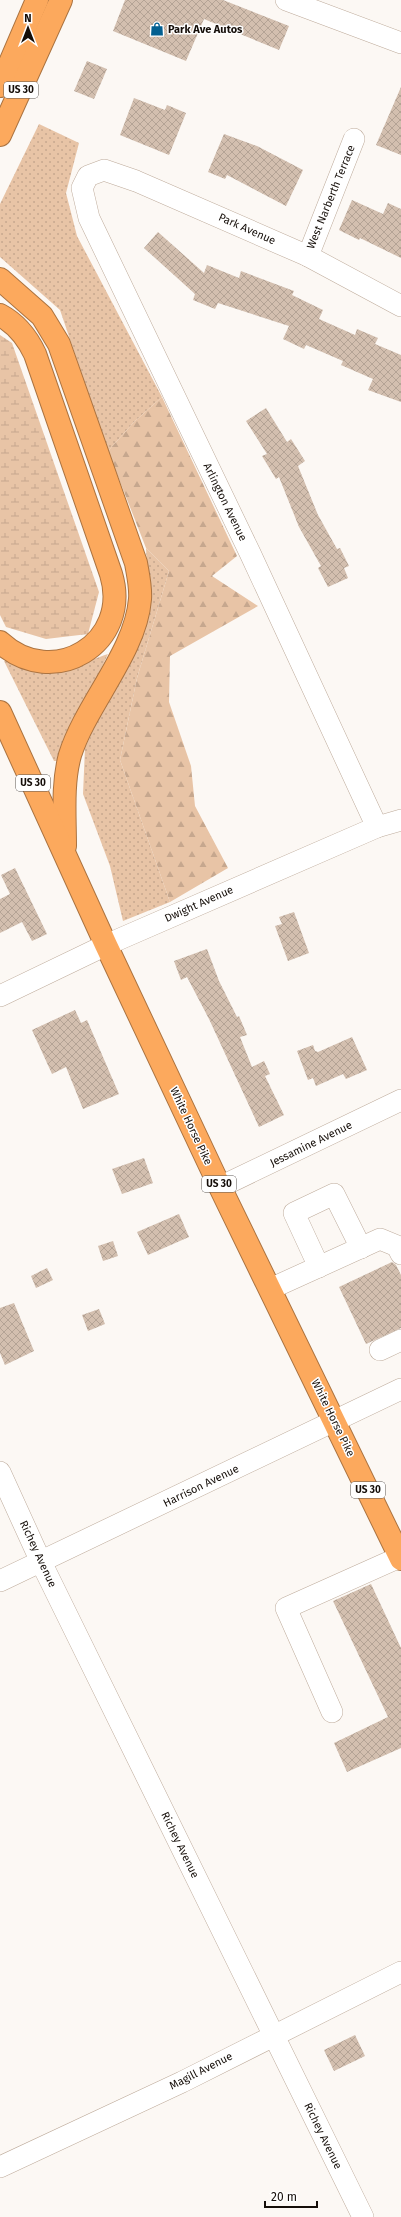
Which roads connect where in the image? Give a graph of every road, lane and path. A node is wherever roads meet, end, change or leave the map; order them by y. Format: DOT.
graph roads {
  1 [pos="37,0"];
  2 [pos="61,0"];
  3 [pos="286,0"];
  4 [pos="401,43"];
  5 [pos="2,77"];
  6 [pos="0,135"];
  7 [pos="354,139"];
  8 [pos="88,176"];
  9 [pos="308,256"];
  10 [pos="0,279"];
  11 [pos="401,306"];
  12 [pos="0,315"];
  13 [pos="0,642"];
  14 [pos="0,712"];
  15 [pos="401,820"];
  16 [pos="377,827"];
  17 [pos="65,853"];
  18 [pos="106,945"];
  19 [pos="0,996"];
  20 [pos="401,1100"];
  21 [pos="220,1187"];
  22 [pos="361,1248"];
  23 [pos="401,1254"];
  24 [pos="319,1267"];
  25 [pos="270,1290"];
  26 [pos="401,1340"];
  27 [pos="380,1350"];
  28 [pos="401,1389"];
  29 [pos="334,1422"];
  30 [pos="0,1472"];
  31 [pos="401,1558"];
  32 [pos="41,1562"];
  33 [pos="0,1582"];
  34 [pos="332,1712"];
  35 [pos="401,1972"];
  36 [pos="273,2035"];
  37 [pos="0,2167"];
  38 [pos="363,2217"];
  1 -- 5 [label="highway, US 30"];
  2 -- 6 [label="highway, US 30"];
  3 -- 4 [label="street"];
  7 -- 9 [label="street, West Narberth Terrace"];
  8 -- 9 [label="street, Park Avenue"];
  8 -- 16 [label="street, Arlington Avenue"];
  9 -- 11 [label="street, Park Avenue"];
  10 -- 17 [label="highway"];
  12 -- 13 [label="highway"];
  14 -- 17 [label="highway, White Horse Pike / US 30"];
  15 -- 16 [label="street, Dwight Avenue"];
  16 -- 18 [label="street, Dwight Avenue"];
  17 -- 18 [label="highway, White Horse Pike / US 30"];
  18 -- 19 [label="street, Dwight Avenue"];
  18 -- 21 [label="highway, White Horse Pike / US 30"];
  20 -- 21 [label="street, Jessamine Avenue"];
  21 -- 25 [label="highway, White Horse Pike / US 30"];
  22 -- 23 [label="street"];
  22 -- 24 [label="street"];
  22 -- 24 [label="street"];
  24 -- 25 [label="street"];
  25 -- 29 [label="highway, White Horse Pike / US 30"];
  26 -- 27 [label="street"];
  28 -- 29 [label="street, Harrison Avenue"];
  29 -- 31 [label="highway, White Horse Pike / US 30"];
  29 -- 32 [label="street, Harrison Avenue"];
  30 -- 32 [label="street, Richey Avenue"];
  31 -- 34 [label="street"];
  32 -- 33 [label="street, Harrison Avenue"];
  32 -- 36 [label="street, Richey Avenue"];
  35 -- 36 [label="street, Magill Avenue"];
  36 -- 37 [label="street, Magill Avenue"];
  36 -- 38 [label="street, Richey Avenue"];
}
